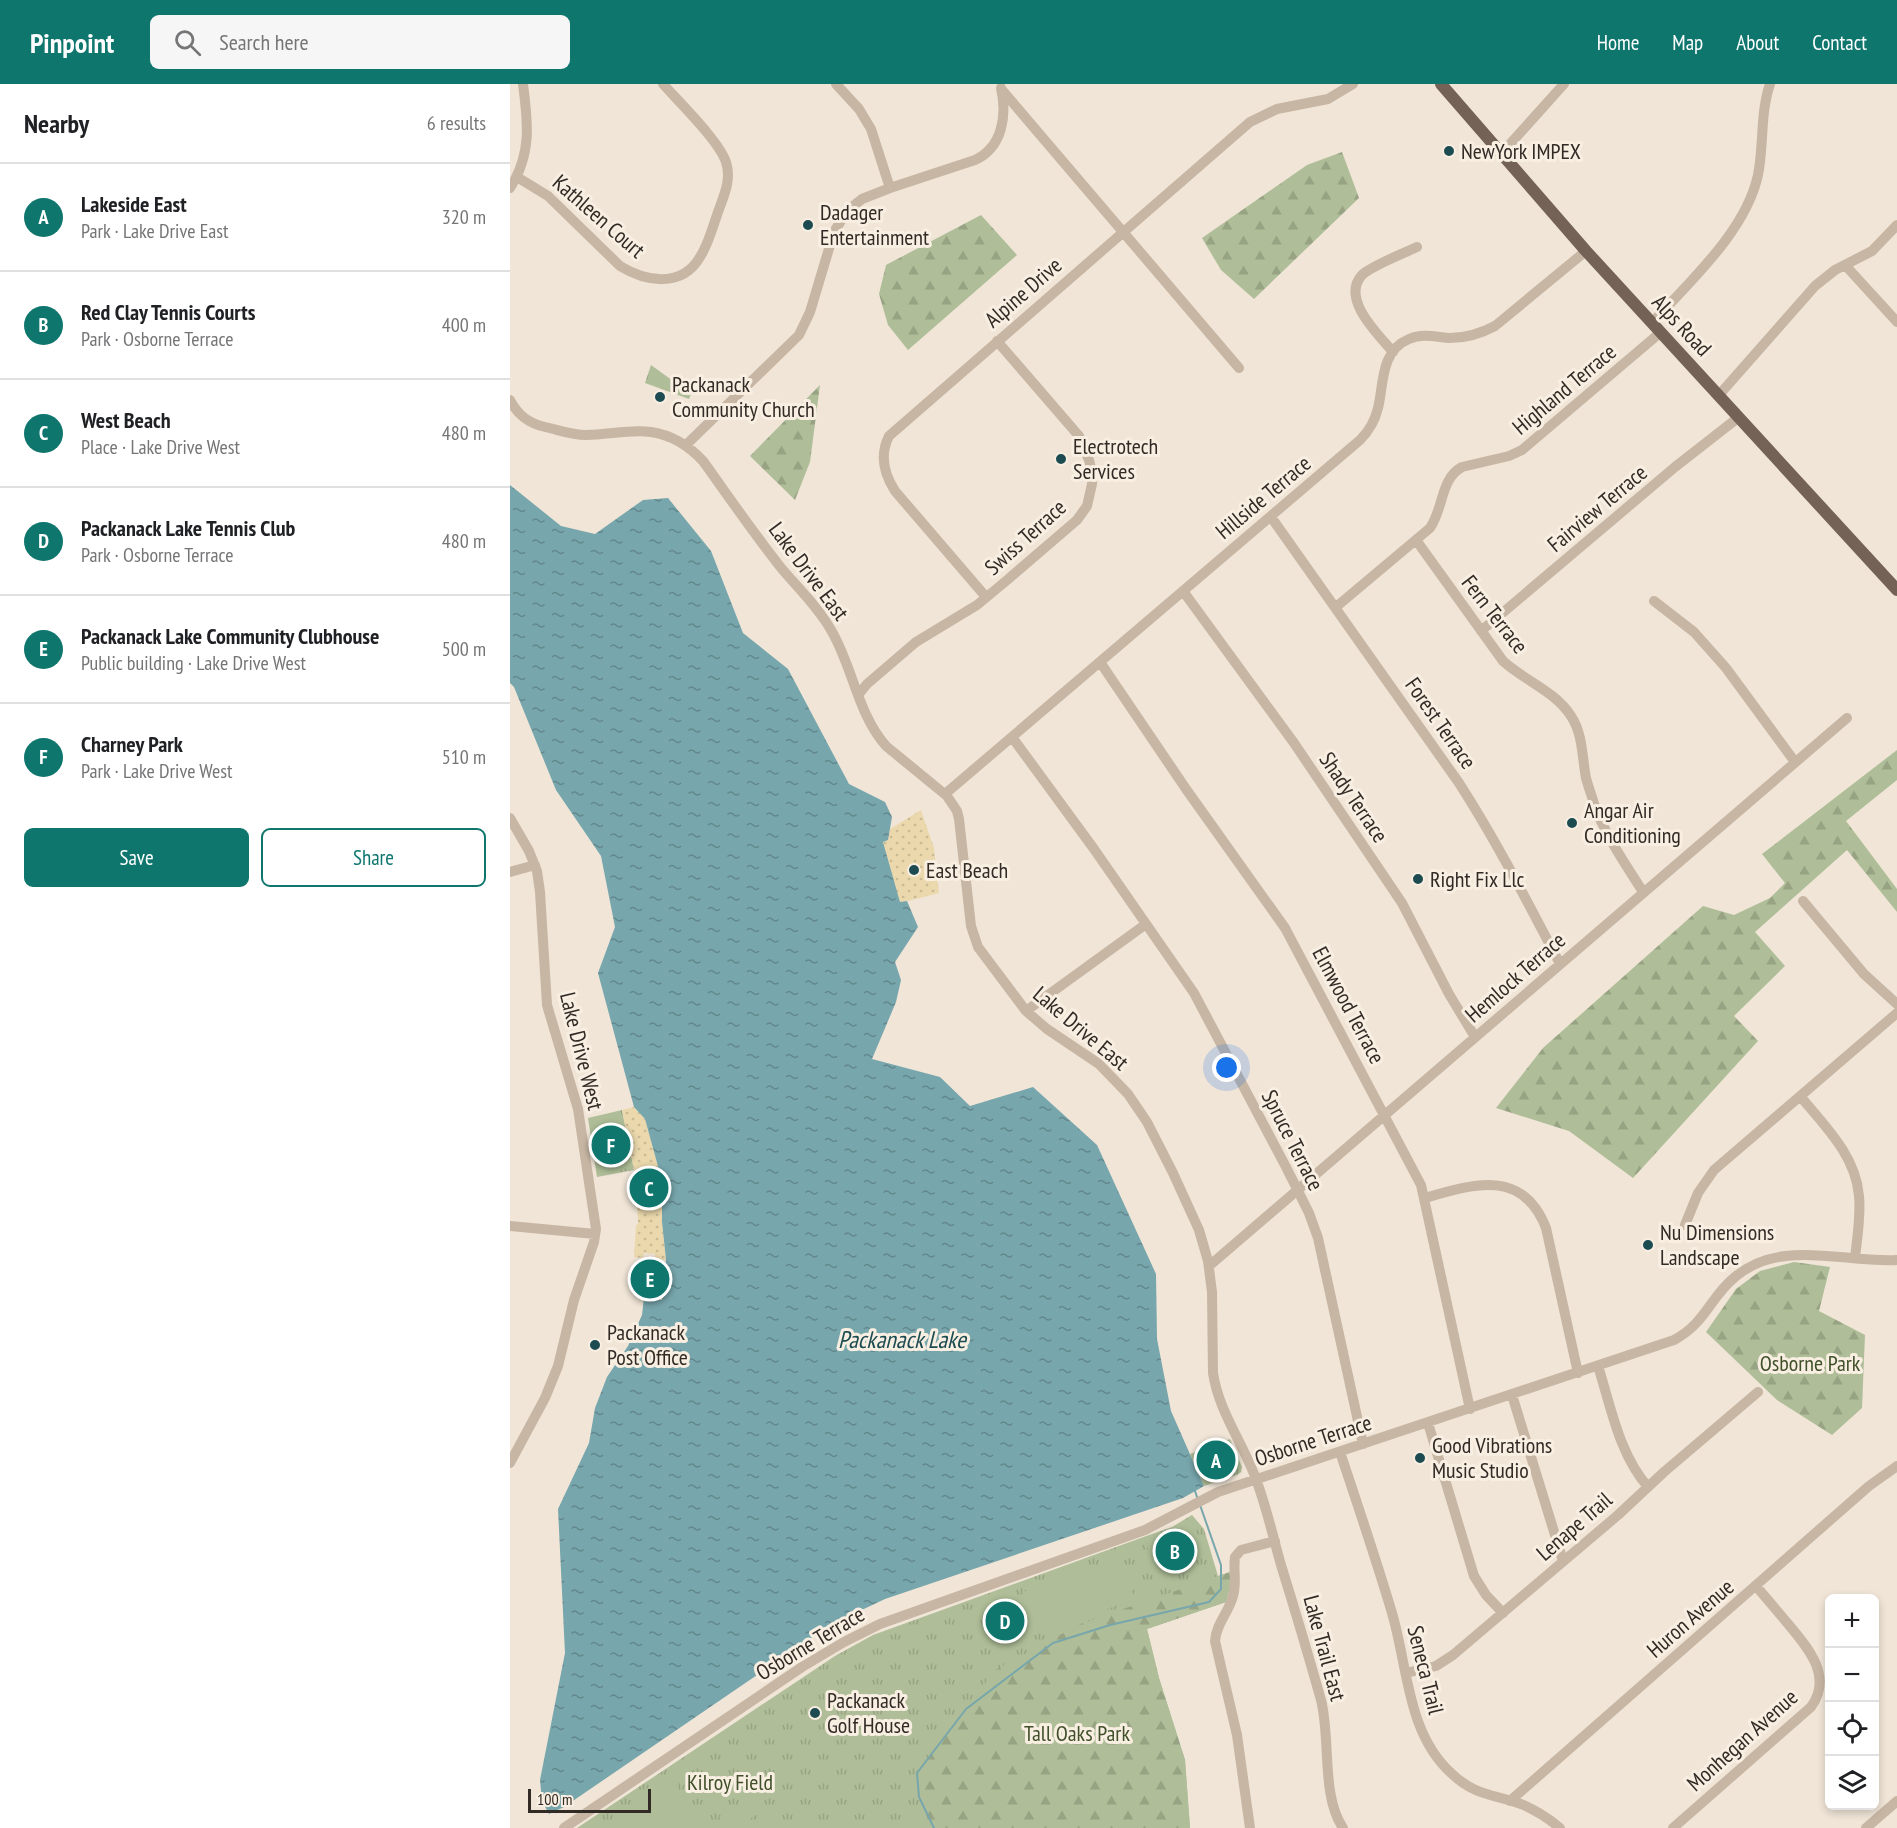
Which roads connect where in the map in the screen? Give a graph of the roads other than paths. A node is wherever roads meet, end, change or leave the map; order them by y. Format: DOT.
graph roads {
  1 [pos="523,84"];
  2 [pos="663,84"];
  3 [pos="836,84"];
  4 [pos="1353,84"];
  5 [pos="1441,84"];
  6 [pos="1564,84"];
  7 [pos="1770,84"];
  8 [pos="999,86"];
  9 [pos="1501,154"];
  10 [pos="517,177"];
  11 [pos="510,188"];
  12 [pos="890,188"];
  13 [pos="1897,225"];
  14 [pos="1123,232"];
  15 [pos="1417,247"];
  16 [pos="1586,251"];
  17 [pos="1845,265"];
  18 [pos="1897,322"];
  19 [pos="1657,327"];
  20 [pos="997,341"];
  21 [pos="1393,352"];
  22 [pos="1239,368"];
  23 [pos="1719,395"];
  24 [pos="510,400"];
  25 [pos="1739,417"];
  26 [pos="686,445"];
  27 [pos="1271,517"];
  28 [pos="1416,540"];
  29 [pos="1896,586"];
  30 [pos="1183,591"];
  31 [pos="986,597"];
  32 [pos="1654,601"];
  33 [pos="1336,608"];
  34 [pos="1481,631"];
  35 [pos="1100,662"];
  36 [pos="859,694"];
  37 [pos="1847,718"];
  38 [pos="1012,737"];
  39 [pos="1795,762"];
  40 [pos="945,794"];
  41 [pos="510,818"];
  42 [pos="535,865"];
  43 [pos="510,872"];
  44 [pos="1643,892"];
  45 [pos="1803,901"];
  46 [pos="1146,924"];
  47 [pos="1560,964"];
  48 [pos="1897,1004"];
  49 [pos="1026,1011"];
  50 [pos="1897,1013"];
  51 [pos="1475,1037"];
  52 [pos="1800,1096"];
  53 [pos="1385,1115"];
  54 [pos="1297,1189"];
  55 [pos="1425,1198"];
  56 [pos="510,1226"];
  57 [pos="1685,1226"];
  58 [pos="595,1234"];
  59 [pos="1855,1258"];
  60 [pos="1897,1260"];
  61 [pos="1209,1266"];
  62 [pos="1598,1366"];
  63 [pos="1578,1373"];
  64 [pos="1758,1392"];
  65 [pos="1512,1395"];
  66 [pos="1470,1409"];
  67 [pos="1428,1423"];
  68 [pos="1363,1444"];
  69 [pos="1340,1452"];
  70 [pos="510,1463"];
  71 [pos="1897,1466"];
  72 [pos="1257,1480"];
  73 [pos="1648,1487"];
  74 [pos="1275,1541"];
  75 [pos="1563,1562"];
  76 [pos="1756,1586"];
  77 [pos="1503,1613"];
  78 [pos="1406,1673"];
  79 [pos="1510,1801"];
  80 [pos="1897,1801"];
  81 [pos="564,1828"];
  82 [pos="1250,1828"];
  83 [pos="1344,1828"];
  84 [pos="1560,1828"];
  85 [pos="1673,1828"];
  86 [pos="1866,1828"];
  1 -- 10 [label="street"];
  2 -- 10 [label="street, Kathleen Court"];
  3 -- 12 [label="street"];
  4 -- 14 [label="street, Alpine Drive"];
  5 -- 9 [label="main road, Alps Road"];
  6 -- 9 [label="street"];
  7 -- 19 [label="street"];
  8 -- 12 [label="street"];
  8 -- 14 [label="street"];
  9 -- 16 [label="main road, Alps Road"];
  10 -- 11 [label="street"];
  12 -- 26 [label="street"];
  13 -- 17 [label="street"];
  14 -- 20 [label="street, Alpine Drive"];
  14 -- 22 [label="street"];
  15 -- 21 [label="street"];
  16 -- 19 [label="main road, Alps Road"];
  16 -- 21 [label="street"];
  17 -- 18 [label="street"];
  17 -- 23 [label="street"];
  19 -- 23 [label="main road, Alps Road"];
  19 -- 28 [label="street, Highland Terrace"];
  20 -- 31 [label="street, Swiss Terrace"];
  20 -- 31 [label="street, Alpine Drive"];
  21 -- 27 [label="street, Hillside Terrace"];
  23 -- 25 [label="main road, Alps Road"];
  24 -- 26 [label="street, Lake Drive East"];
  25 -- 29 [label="main road, Alps Road"];
  25 -- 34 [label="street, Fairview Terrace"];
  26 -- 36 [label="street, Lake Drive East"];
  27 -- 30 [label="street, Hillside Terrace"];
  27 -- 33 [label="street, Forest Terrace"];
  28 -- 33 [label="street, Highland Terrace"];
  28 -- 34 [label="street, Fern Terrace"];
  30 -- 35 [label="street, Hillside Terrace"];
  30 -- 51 [label="street, Shady Terrace"];
  31 -- 36 [label="street, Swiss Terrace"];
  32 -- 39 [label="street"];
  33 -- 47 [label="street, Forest Terrace"];
  34 -- 44 [label="street, Fern Terrace"];
  35 -- 38 [label="street, Hillside Terrace"];
  35 -- 53 [label="street, Elmwood Terrace"];
  36 -- 40 [label="street, Lake Drive East"];
  37 -- 39 [label="street, Hemlock Terrace"];
  38 -- 40 [label="street, Hillside Terrace"];
  38 -- 46 [label="street, Spruce Terrace"];
  39 -- 44 [label="street, Hemlock Terrace"];
  40 -- 49 [label="street, Lake Drive East"];
  41 -- 42 [label="street, Lake Drive West"];
  42 -- 43 [label="street"];
  42 -- 58 [label="street, Lake Drive West"];
  44 -- 47 [label="street, Hemlock Terrace"];
  45 -- 48 [label="street"];
  46 -- 49 [label="street"];
  46 -- 54 [label="street, Spruce Terrace"];
  47 -- 51 [label="street, Hemlock Terrace"];
  49 -- 61 [label="street, Lake Drive East"];
  50 -- 52 [label="street"];
  51 -- 53 [label="street, Hemlock Terrace"];
  52 -- 57 [label="street"];
  52 -- 59 [label="street"];
  53 -- 54 [label="street, Hemlock Terrace"];
  53 -- 55 [label="street, Elmwood Terrace"];
  54 -- 61 [label="street, Hemlock Terrace"];
  54 -- 68 [label="street, Spruce Terrace"];
  55 -- 63 [label="street"];
  55 -- 66 [label="street, Elmwood Terrace"];
  56 -- 58 [label="street"];
  58 -- 70 [label="street, Lake Drive West"];
  59 -- 60 [label="street, Osborne Terrace"];
  59 -- 62 [label="street, Osborne Terrace"];
  61 -- 72 [label="street, Lake Drive East"];
  62 -- 63 [label="street, Osborne Terrace"];
  62 -- 73 [label="street"];
  63 -- 65 [label="street, Osborne Terrace"];
  64 -- 73 [label="street, Lenape Trail"];
  65 -- 66 [label="street, Osborne Terrace"];
  65 -- 75 [label="street"];
  66 -- 67 [label="street, Osborne Terrace"];
  67 -- 68 [label="street, Osborne Terrace"];
  67 -- 77 [label="street"];
  68 -- 69 [label="street, Osborne Terrace"];
  69 -- 72 [label="street, Osborne Terrace"];
  69 -- 78 [label="street, Seneca Trail"];
  71 -- 76 [label="street, Huron Avenue"];
  72 -- 74 [label="street, Lake Trail East"];
  72 -- 81 [label="street, Osborne Terrace"];
  73 -- 75 [label="street, Lenape Trail"];
  74 -- 82 [label="street"];
  74 -- 83 [label="street, Lake Trail East"];
  75 -- 77 [label="street, Lenape Trail"];
  76 -- 79 [label="street, Huron Avenue"];
  76 -- 85 [label="street, Monhegan Avenue"];
  77 -- 78 [label="street, Lenape Trail"];
  78 -- 79 [label="street, Seneca Trail"];
  79 -- 84 [label="street, Seneca Trail"];
  80 -- 86 [label="street"];
}
